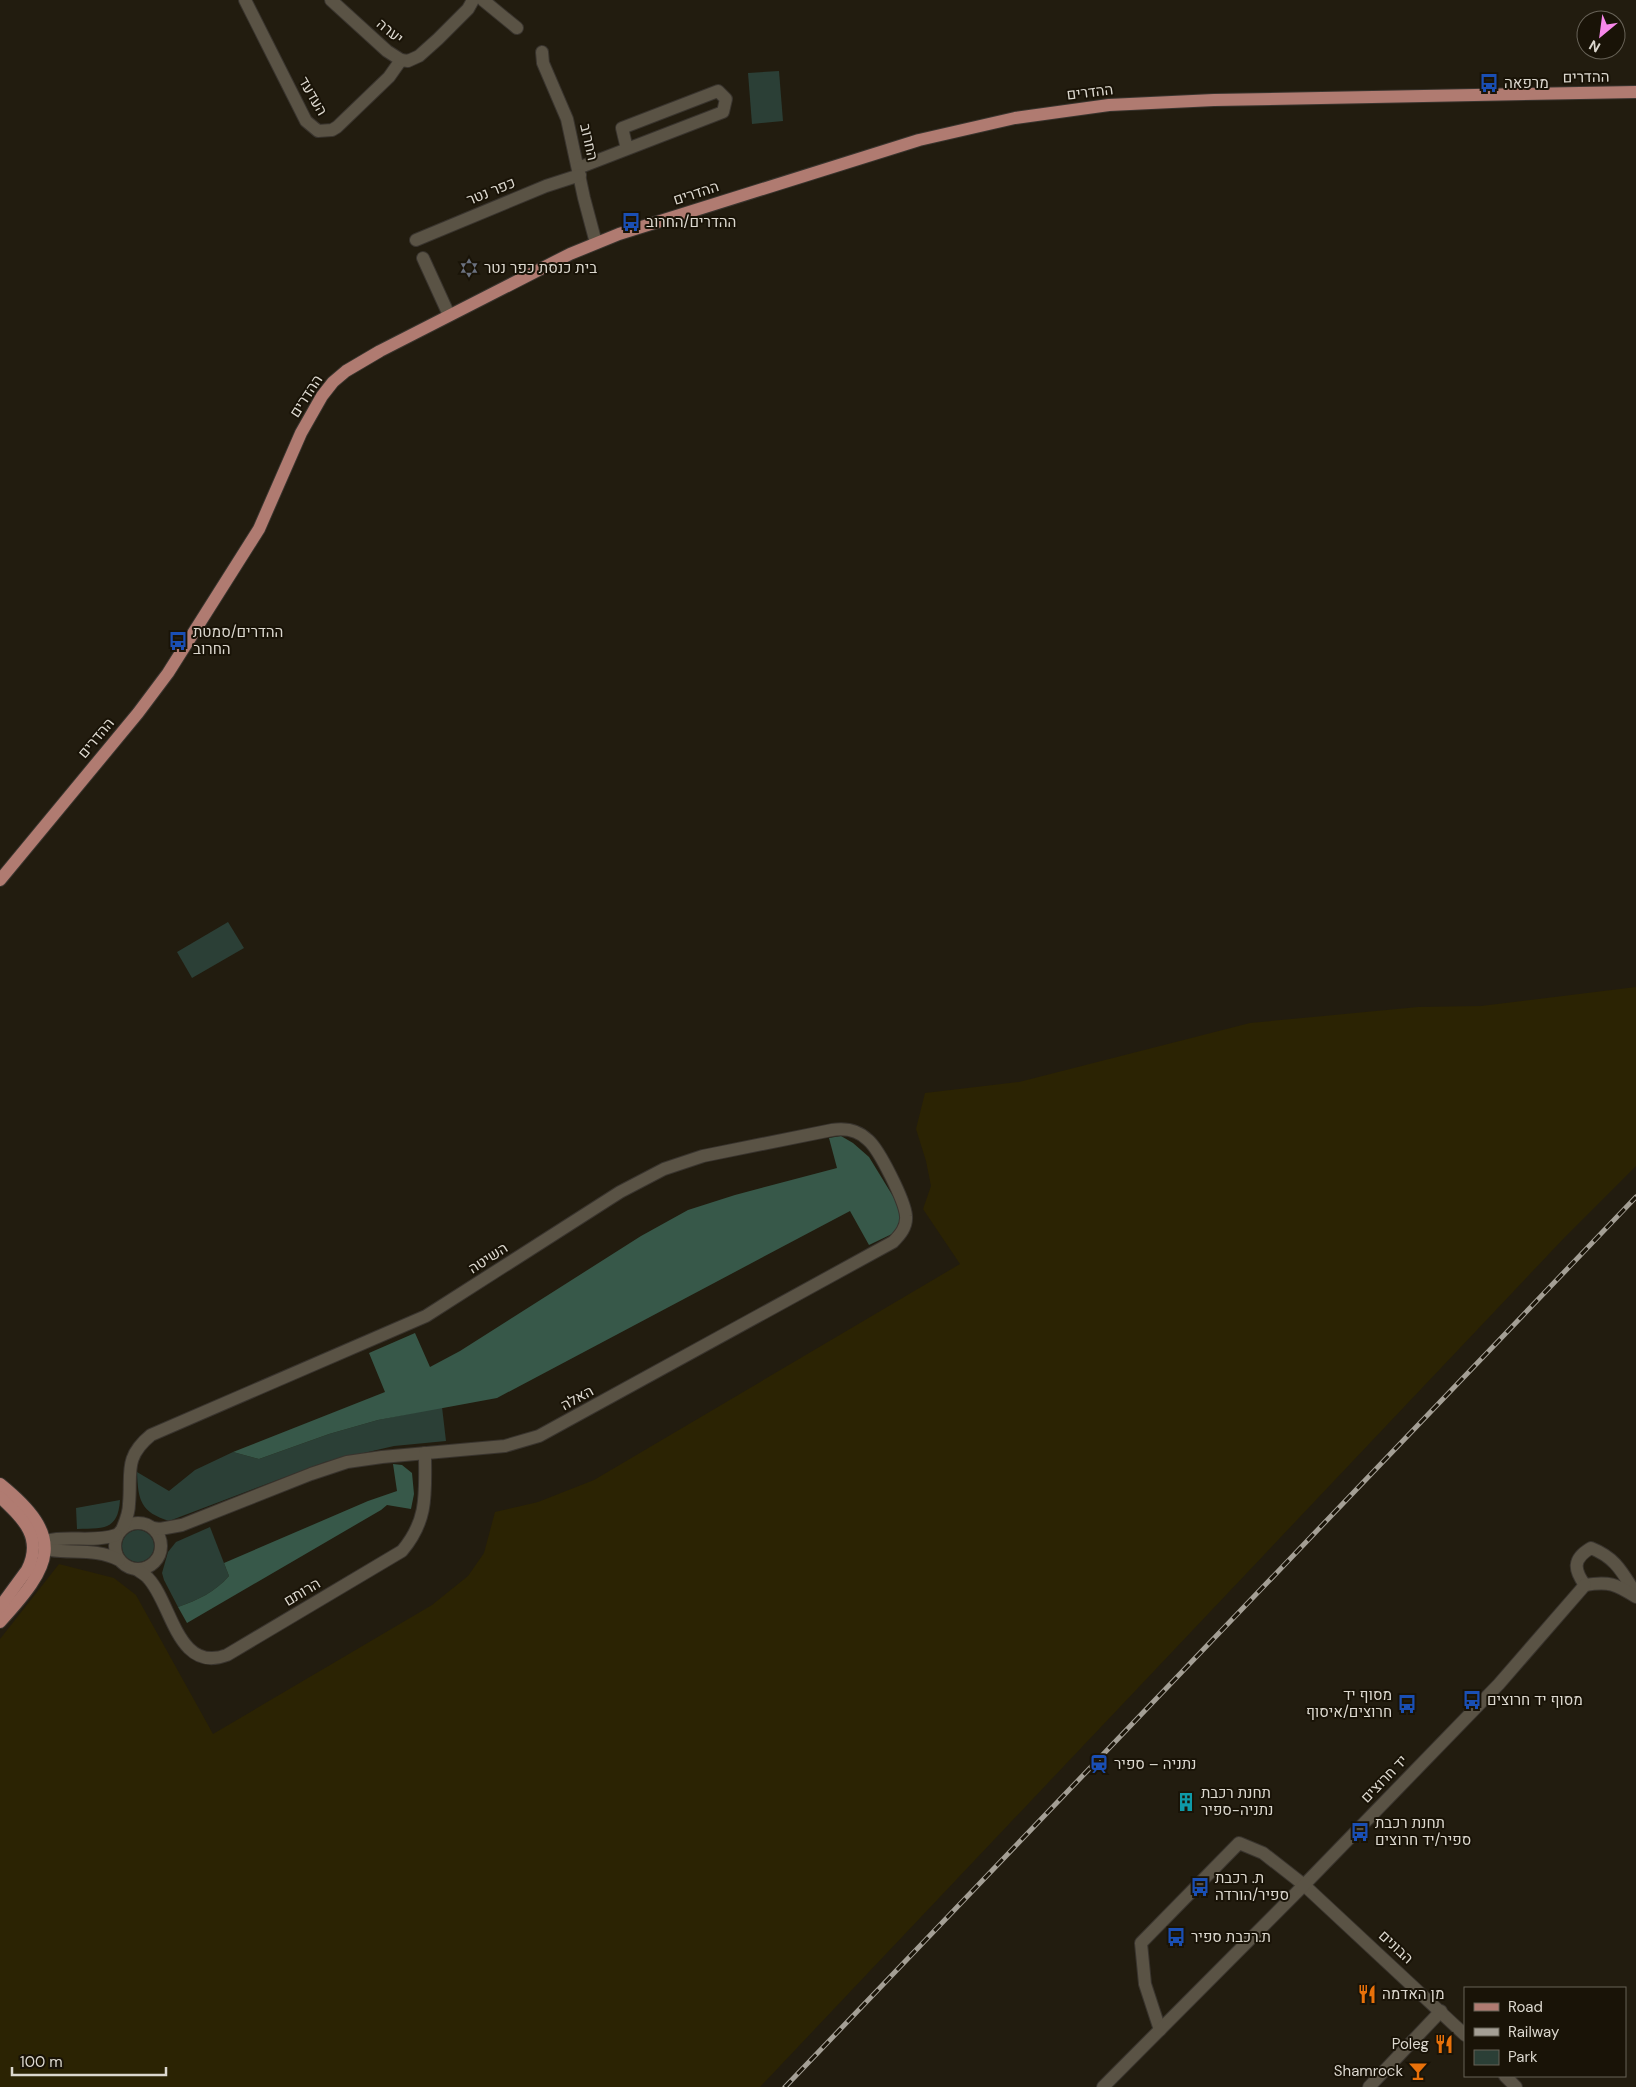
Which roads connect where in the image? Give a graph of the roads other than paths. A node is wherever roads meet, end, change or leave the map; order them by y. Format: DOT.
graph roads {
  1 [pos="245,0"];
  2 [pos="331,0"];
  3 [pos="473,0"];
  4 [pos="484,0"];
  5 [pos="517,28"];
  6 [pos="542,52"];
  7 [pos="401,60"];
  8 [pos="1636,92"];
  9 [pos="627,149"];
  10 [pos="579,171"];
  11 [pos="416,240"];
  12 [pos="596,243"];
  13 [pos="423,258"];
  14 [pos="449,315"];
  15 [pos="0,880"];
  16 [pos="892,1179"];
  17 [pos="425,1454"];
  18 [pos="0,1484"];
  19 [pos="0,1496"];
  20 [pos="129,1498"];
  21 [pos="148,1526"];
  22 [pos="182,1526"];
  23 [pos="120,1531"];
  24 [pos="41,1546"];
  25 [pos="161,1548"];
  26 [pos="119,1560"];
  27 [pos="155,1561"];
  28 [pos="136,1569"];
  29 [pos="1586,1585"];
  30 [pos="155,1586"];
  31 [pos="1636,1595"];
  32 [pos="0,1607"];
  33 [pos="0,1622"];
  34 [pos="1304,1885"];
  35 [pos="1441,2011"];
  36 [pos="1160,2030"];
  37 [pos="1464,2034"];
  38 [pos="1506,2077"];
  39 [pos="1103,2087"];
  40 [pos="1369,2087"];
  41 [pos="1516,2087"];
  1 -- 7 [label="street, העדעד"];
  2 -- 7 [label="street, יערה"];
  3 -- 7 [label="street, יערה"];
  4 -- 5 [label="street"];
  6 -- 10 [label="street, החרוב"];
  8 -- 12 [label="main road, ההדרים"];
  9 -- 9 [label="street, כפר נטר"];
  9 -- 10 [label="street, כפר נטר"];
  10 -- 11 [label="street, כפר נטר"];
  10 -- 12 [label="street, החרוב"];
  12 -- 14 [label="main road, ההדרים"];
  13 -- 14 [label="street"];
  14 -- 15 [label="main road, ההדרים"];
  16 -- 17 [label="street, האלה"];
  16 -- 20 [label="street, השיטה"];
  17 -- 22 [label="street, האלה"];
  17 -- 30 [label="street, הרותם"];
  18 -- 24 [label="main road"];
  19 -- 24 [label="main road"];
  20 -- 21 [label="street, השיטה"];
  20 -- 23 [label="street, השיטה"];
  21 -- 22 [label="street, האלה"];
  21 -- 23 [label="street"];
  21 -- 25 [label="street"];
  22 -- 25 [label="street, האלה"];
  23 -- 24 [label="street"];
  23 -- 26 [label="street"];
  24 -- 26 [label="street"];
  24 -- 32 [label="main road"];
  24 -- 33 [label="main road"];
  25 -- 27 [label="street"];
  26 -- 28 [label="street"];
  27 -- 28 [label="street"];
  27 -- 30 [label="street, הרותם"];
  28 -- 30 [label="street, הרותם"];
  29 -- 31 [label="street"];
  29 -- 31 [label="street"];
  29 -- 34 [label="street, יד חרוצים"];
  34 -- 35 [label="street, הבונים"];
  34 -- 36 [label="street, יד חרוצים"];
  34 -- 36 [label="street, הבונים"];
  35 -- 37 [label="street, הבונים"];
  35 -- 40 [label="street"];
  36 -- 39 [label="street, יד חרוצים"];
  38 -- 41 [label="street"];
}
